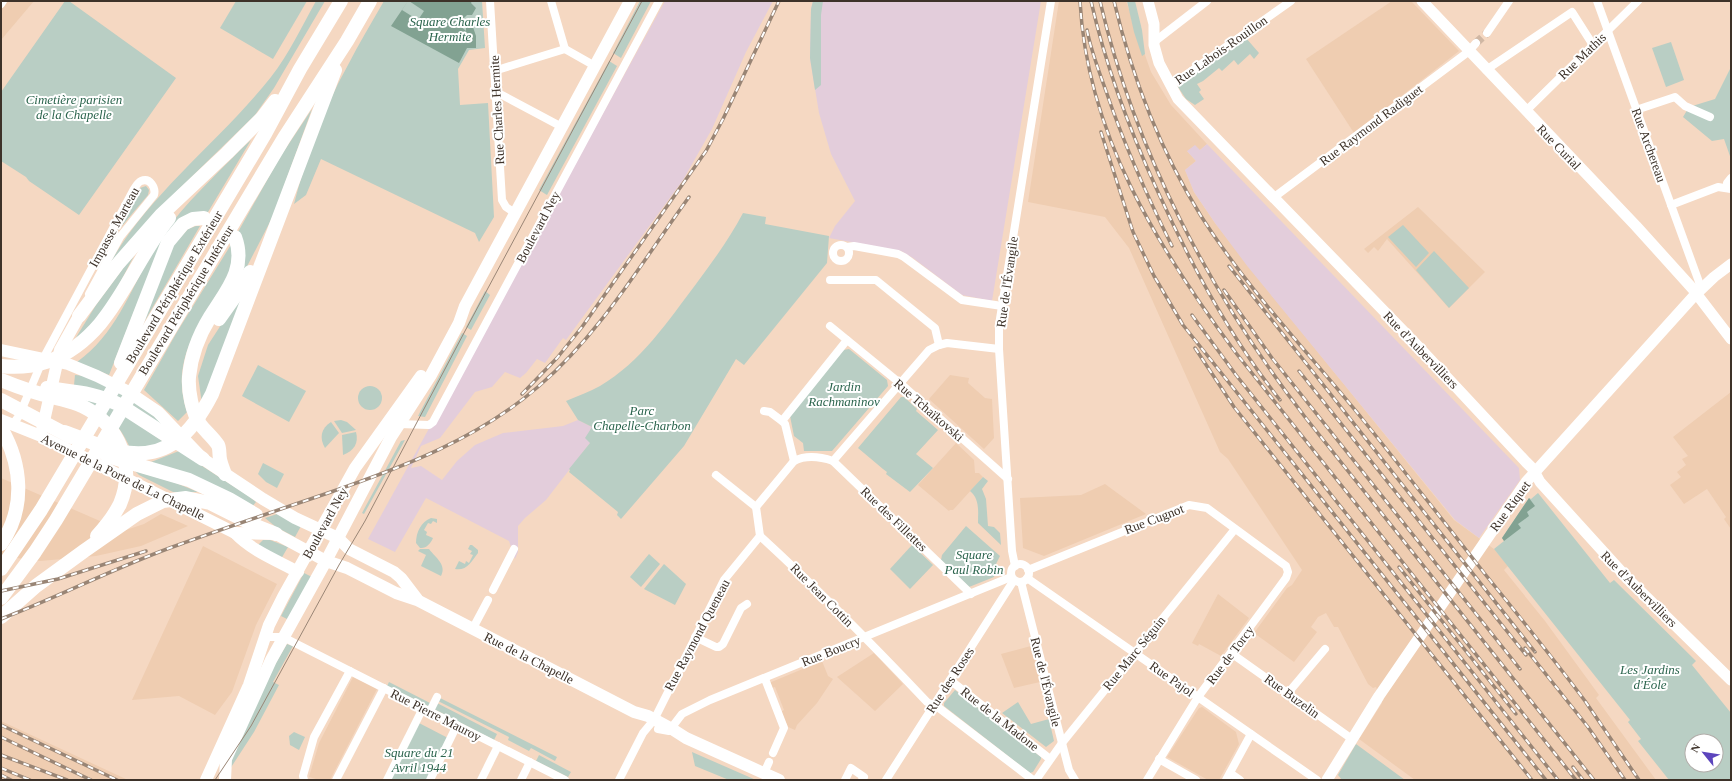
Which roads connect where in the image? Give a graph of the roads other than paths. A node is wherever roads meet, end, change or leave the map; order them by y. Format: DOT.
graph roads {
  1 [pos="4,1"];
  2 [pos="340,1"];
  3 [pos="370,1"];
  4 [pos="490,1"];
  5 [pos="551,1"];
  6 [pos="630,1"];
  7 [pos="659,1"];
  8 [pos="1051,1"];
  9 [pos="1148,1"];
  10 [pos="1207,1"];
  11 [pos="1291,1"];
  12 [pos="1422,1"];
  13 [pos="1509,1"];
  14 [pos="1597,1"];
  15 [pos="1638,1"];
  16 [pos="1,4"];
  17 [pos="1608,31"];
  18 [pos="1487,33"];
  19 [pos="347,41"];
  20 [pos="1154,42"];
  21 [pos="1476,43"];
  22 [pos="1593,46"];
  23 [pos="565,50"];
  24 [pos="1468,52"];
  25 [pos="595,66"];
  26 [pos="300,69"];
  27 [pos="494,70"];
  28 [pos="1486,70"];
  29 [pos="1170,86"];
  30 [pos="496,94"];
  31 [pos="1636,110"];
  32 [pos="1526,111"];
  33 [pos="1710,117"];
  34 [pos="562,127"];
  35 [pos="1731,178"];
  36 [pos="1730,189"];
  37 [pos="185,194"];
  38 [pos="1273,198"];
  39 [pos="1671,205"];
  40 [pos="280,211"];
  41 [pos="515,213"];
  42 [pos="204,218"];
  43 [pos="235,237"];
  44 [pos="847,247"];
  45 [pos="1731,264"];
  46 [pos="830,280"];
  47 [pos="1698,291"];
  48 [pos="465,306"];
  49 [pos="1002,306"];
  50 [pos="79,316"];
  51 [pos="830,326"];
  52 [pos="1731,339"];
  53 [pos="847,340"];
  54 [pos="939,345"];
  55 [pos="999,348"];
  56 [pos="1,350"];
  57 [pos="193,353"];
  58 [pos="40,358"];
  59 [pos="58,361"];
  60 [pos="125,363"];
  61 [pos="1,366"];
  62 [pos="3,380"];
  63 [pos="901,384"];
  64 [pos="72,396"];
  65 [pos="1,400"];
  66 [pos="764,411"];
  67 [pos="782,421"];
  68 [pos="5,423"];
  69 [pos="400,424"];
  70 [pos="64,432"];
  71 [pos="171,432"];
  72 [pos="41,436"];
  73 [pos="203,459"];
  74 [pos="794,461"];
  75 [pos="834,461"];
  76 [pos="1535,473"];
  77 [pos="225,474"];
  78 [pos="716,475"];
  79 [pos="1008,479"];
  80 [pos="756,507"];
  81 [pos="1236,529"];
  82 [pos="322,530"];
  83 [pos="235,533"];
  84 [pos="276,534"];
  85 [pos="760,536"];
  86 [pos="338,538"];
  87 [pos="1,544"];
  88 [pos="514,550"];
  89 [pos="84,551"];
  90 [pos="309,552"];
  91 [pos="326,561"];
  92 [pos="1015,566"];
  93 [pos="1,569"];
  94 [pos="298,572"];
  95 [pos="1288,572"];
  96 [pos="1020,577"];
  97 [pos="493,590"];
  98 [pos="971,594"];
  99 [pos="1,598"];
  100 [pos="418,600"];
  101 [pos="488,600"];
  102 [pos="747,604"];
  103 [pos="1,617"];
  104 [pos="472,630"];
  105 [pos="265,637"];
  106 [pos="283,637"];
  107 [pos="695,637"];
  108 [pos="865,637"];
  109 [pos="1325,649"];
  110 [pos="1135,653"];
  111 [pos="1231,653"];
  112 [pos="350,671"];
  113 [pos="1730,676"];
  114 [pos="765,678"];
  115 [pos="950,680"];
  116 [pos="384,688"];
  117 [pos="1288,693"];
  118 [pos="437,697"];
  119 [pos="1198,697"];
  120 [pos="934,705"];
  121 [pos="427,710"];
  122 [pos="457,725"];
  123 [pos="661,727"];
  124 [pos="1251,734"];
  125 [pos="1352,739"];
  126 [pos="1062,743"];
  127 [pos="498,746"];
  128 [pos="773,753"];
  129 [pos="216,758"];
  130 [pos="1050,759"];
  131 [pos="1159,759"];
  132 [pos="530,762"];
  133 [pos="1228,776"];
  134 [pos="202,780"];
  135 [pos="206,780"];
  136 [pos="225,780"];
  137 [pos="304,780"];
  138 [pos="336,780"];
  139 [pos="386,780"];
  140 [pos="430,780"];
  141 [pos="481,780"];
  142 [pos="521,780"];
  143 [pos="565,780"];
  144 [pos="619,780"];
  145 [pos="779,780"];
  146 [pos="845,780"];
  147 [pos="862,780"];
  148 [pos="886,780"];
  149 [pos="1034,780"];
  150 [pos="1075,780"];
  151 [pos="1147,780"];
  152 [pos="1196,780"];
  153 [pos="1240,780"];
  154 [pos="1317,780"];
  155 [pos="1327,780"];
  1 -- 16 [label="street"];
  2 -- 26 [label="highway, Boulevard Périphérique Extérieur"];
  3 -- 19 [label="highway, Boulevard Périphérique Intérieur"];
  4 -- 27 [label="street, Rue Charles Hermite"];
  5 -- 23 [label="street"];
  6 -- 25 [label="main road, Boulevard Ney"];
  7 -- 69 [label="street, Boulevard Ney"];
  8 -- 49 [label="street, Rue de l'Évangile"];
  9 -- 20 [label="street, Rue d'Aubervilliers"];
  10 -- 20 [label="street"];
  11 -- 29 [label="street, Rue Labois-Rouillon"];
  12 -- 24 [label="street, Rue Curial"];
  13 -- 18 [label="street"];
  14 -- 17 [label="street, Rue Archereau"];
  15 -- 17 [label="street, Rue Mathis"];
  17 -- 22 [label="street, Rue Mathis"];
  17 -- 31 [label="street, Rue Archereau"];
  19 -- 40 [label="highway"];
  19 -- 99 [label="highway, Boulevard Périphérique Intérieur"];
  20 -- 29 [label="street, Rue d'Aubervilliers"];
  21 -- 24 [label="street, Rue Raymond Radiguet"];
  22 -- 28 [label="street"];
  22 -- 32 [label="street, Rue Mathis"];
  23 -- 25 [label="street"];
  23 -- 27 [label="street"];
  24 -- 28 [label="street, Rue Curial"];
  24 -- 38 [label="street, Rue Raymond Radiguet"];
  25 -- 34 [label="main road, Boulevard Ney"];
  26 -- 37 [label="highway"];
  26 -- 60 [label="highway, Boulevard Périphérique Extérieur"];
  27 -- 30 [label="street, Rue Charles Hermite"];
  28 -- 32 [label="street, Rue Curial"];
  29 -- 38 [label="street, Rue d'Aubervilliers"];
  30 -- 34 [label="street"];
  30 -- 41 [label="street, Rue Charles Hermite"];
  31 -- 33 [label="street"];
  31 -- 39 [label="street, Rue Archereau"];
  32 -- 47 [label="street, Rue Curial"];
  34 -- 41 [label="main road, Boulevard Ney"];
  35 -- 36 [label="street"];
  36 -- 39 [label="street"];
  37 -- 50 [label="highway"];
  37 -- 61 [label="highway"];
  38 -- 76 [label="street, Rue d'Aubervilliers"];
  39 -- 47 [label="street, Rue Archereau"];
  40 -- 57 [label="highway"];
  40 -- 70 [label="highway"];
  41 -- 48 [label="main road, Boulevard Ney"];
  42 -- 60 [label="highway"];
  43 -- 57 [label="highway"];
  44 -- 49 [label="street"];
  45 -- 47 [label="street, Rue Riquet"];
  46 -- 54 [label="street"];
  47 -- 52 [label="street, Rue Curial"];
  47 -- 76 [label="street, Rue Riquet"];
  48 -- 69 [label="main road, Boulevard Ney"];
  48 -- 82 [label="main road, Boulevard Ney"];
  49 -- 55 [label="street, Rue de l'Évangile"];
  50 -- 58 [label="street, Impasse Marteau"];
  50 -- 59 [label="main road"];
  51 -- 53 [label="street, Rue Tchaïkovski"];
  53 -- 63 [label="street, Rue Tchaïkovski"];
  53 -- 67 [label="street"];
  54 -- 55 [label="street"];
  54 -- 63 [label="street"];
  55 -- 79 [label="street, Rue de l'Évangile"];
  56 -- 58 [label="main road"];
  57 -- 77 [label="highway"];
  58 -- 59 [label="main road"];
  58 -- 68 [label="street"];
  59 -- 71 [label="main road"];
  59 -- 72 [label="main road"];
  60 -- 93 [label="highway, Boulevard Périphérique Extérieur"];
  62 -- 64 [label="highway"];
  63 -- 75 [label="street"];
  63 -- 79 [label="street, Rue Tchaïkovski"];
  64 -- 71 [label="highway"];
  64 -- 89 [label="highway"];
  65 -- 70 [label="highway"];
  66 -- 67 [label="street"];
  67 -- 74 [label="street"];
  68 -- 72 [label="main road, Avenue de la Porte de La Chapelle"];
  68 -- 87 [label="highway"];
  69 -- 86 [label="main road, Boulevard Ney"];
  70 -- 84 [label="highway"];
  71 -- 73 [label="highway"];
  72 -- 83 [label="main road, Avenue de la Porte de La Chapelle"];
  73 -- 77 [label="main road"];
  74 -- 75 [label="street"];
  74 -- 80 [label="street"];
  75 -- 98 [label="street, Rue des Fillettes"];
  76 -- 113 [label="street, Rue d'Aubervilliers"];
  76 -- 125 [label="street, Rue Riquet"];
  77 -- 82 [label="main road"];
  78 -- 80 [label="street"];
  79 -- 92 [label="street, Rue de l'Évangile"];
  80 -- 85 [label="street"];
  81 -- 95 [label="street, Rue Cugnot"];
  81 -- 96 [label="street, Rue Cugnot"];
  81 -- 110 [label="street, Rue Marc Séguin"];
  82 -- 86 [label="main road, Rue de la Chapelle"];
  82 -- 90 [label="main road, Boulevard Ney"];
  83 -- 84 [label="main road, Avenue de la Porte de La Chapelle"];
  83 -- 94 [label="main road, Avenue de la Porte de La Chapelle"];
  84 -- 89 [label="highway"];
  84 -- 90 [label="main road, Avenue de la Porte de La Chapelle"];
  85 -- 107 [label="street, Rue Raymond Queneau"];
  85 -- 108 [label="street, Rue Jean Cottin"];
  86 -- 91 [label="main road, Boulevard Ney"];
  86 -- 100 [label="main road, Rue de la Chapelle"];
  88 -- 97 [label="street"];
  89 -- 103 [label="highway"];
  90 -- 91 [label="main road, Avenue de la Porte de La Chapelle"];
  90 -- 94 [label="main road, Boulevard Ney"];
  91 -- 100 [label="main road, Rue de la Chapelle"];
  91 -- 106 [label="main road, Boulevard Ney"];
  92 -- 96 [label="street, Rue de l'Évangile"];
  92 -- 96 [label="street, Rue Pajol"];
  94 -- 105 [label="main road, Boulevard Ney"];
  95 -- 111 [label="street, Rue de Torcy"];
  96 -- 98 [label="street, Rue Boucry"];
  96 -- 110 [label="street, Rue Pajol"];
  96 -- 115 [label="street, Rue des Roses"];
  96 -- 126 [label="street, Rue de l'Évangile"];
  98 -- 108 [label="street, Rue Boucry"];
  100 -- 104 [label="main road, Rue de la Chapelle"];
  101 -- 104 [label="street"];
  102 -- 107 [label="street"];
  104 -- 123 [label="main road, Rue de la Chapelle"];
  105 -- 106 [label="street"];
  105 -- 129 [label="main road, Boulevard Ney"];
  106 -- 112 [label="street, Rue Pierre Mauroy"];
  106 -- 136 [label="main road, Boulevard Ney"];
  107 -- 123 [label="street, Rue Raymond Queneau"];
  108 -- 114 [label="street, Rue Boucry"];
  108 -- 120 [label="street, Rue Jean Cottin"];
  109 -- 117 [label="street"];
  110 -- 119 [label="street, Rue Pajol"];
  110 -- 126 [label="street, Rue Marc Séguin"];
  111 -- 117 [label="street, Rue Buzelin"];
  111 -- 119 [label="street, Rue de Torcy"];
  112 -- 116 [label="street, Rue Pierre Mauroy"];
  112 -- 137 [label="street"];
  114 -- 123 [label="street, Rue Boucry"];
  114 -- 128 [label="street"];
  115 -- 120 [label="street, Rue des Roses"];
  115 -- 130 [label="street, Rue de la Madone"];
  116 -- 121 [label="street, Rue Pierre Mauroy"];
  116 -- 138 [label="street"];
  117 -- 125 [label="street, Rue Buzelin"];
  118 -- 121 [label="street"];
  119 -- 124 [label="street, Rue Pajol"];
  119 -- 131 [label="street, Rue de Torcy"];
  120 -- 148 [label="street, Rue des Roses"];
  120 -- 149 [label="street"];
  121 -- 122 [label="street, Rue Pierre Mauroy"];
  121 -- 139 [label="street"];
  122 -- 127 [label="street, Rue Pierre Mauroy"];
  122 -- 140 [label="street"];
  123 -- 144 [label="street"];
  123 -- 145 [label="main road, Rue de la Chapelle"];
  124 -- 133 [label="street"];
  124 -- 154 [label="street, Rue Pajol"];
  125 -- 155 [label="street, Rue Riquet"];
  126 -- 130 [label="street, Rue Marc Séguin"];
  126 -- 150 [label="street, Rue de l'Évangile"];
  127 -- 132 [label="street, Rue Pierre Mauroy"];
  127 -- 141 [label="street"];
  129 -- 134 [label="main road, Boulevard Ney"];
  129 -- 135 [label="main road, Boulevard Ney"];
  130 -- 149 [label="street, Rue Marc Séguin"];
  131 -- 151 [label="street, Rue de Torcy"];
  131 -- 152 [label="street"];
  132 -- 142 [label="street"];
  132 -- 143 [label="street, Rue Pierre Mauroy"];
  133 -- 153 [label="street"];
  146 -- 147 [label="street"];
}
